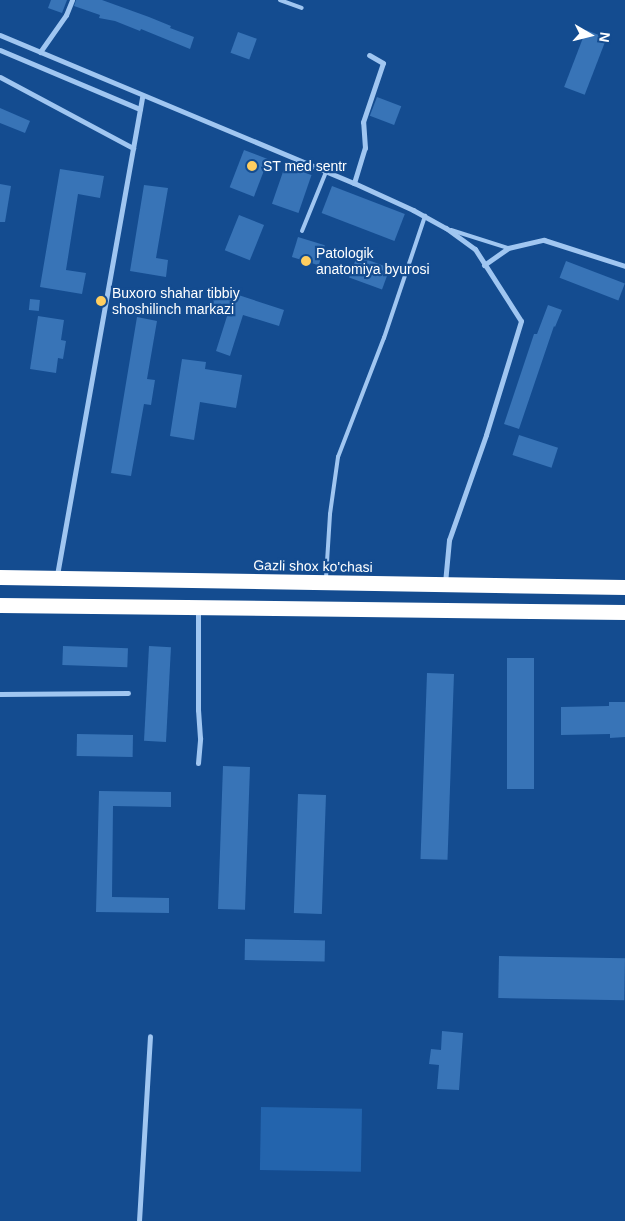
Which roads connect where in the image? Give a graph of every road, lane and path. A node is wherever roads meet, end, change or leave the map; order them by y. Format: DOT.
graph roads {
  1 [pos="72,0"];
  2 [pos="280,0"];
  3 [pos="302,8"];
  4 [pos="0,36"];
  5 [pos="0,50"];
  6 [pos="40,52"];
  7 [pos="369,55"];
  8 [pos="0,77"];
  9 [pos="142,96"];
  10 [pos="140,109"];
  11 [pos="133,148"];
  12 [pos="326,172"];
  13 [pos="354,183"];
  14 [pos="425,216"];
  15 [pos="446,228"];
  16 [pos="302,231"];
  17 [pos="508,248"];
  18 [pos="484,265"];
  19 [pos="625,266"];
  20 [pos="0,577"];
  21 [pos="56,578"];
  22 [pos="326,582"];
  23 [pos="445,584"];
  24 [pos="625,587"];
  25 [pos="0,605"];
  26 [pos="198,607"];
  27 [pos="625,612"];
  28 [pos="128,693"];
  29 [pos="0,694"];
  30 [pos="198,764"];
  31 [pos="150,1036"];
  32 [pos="139,1221"];
  1 -- 6 [label="street"];
  2 -- 3 [label="lane"];
  4 -- 6 [label="street"];
  5 -- 10 [label="street"];
  6 -- 9 [label="street"];
  7 -- 13 [label="street"];
  8 -- 11 [label="street"];
  9 -- 10 [label="street"];
  9 -- 12 [label="street"];
  10 -- 11 [label="street"];
  11 -- 21 [label="street"];
  12 -- 13 [label="street"];
  12 -- 16 [label="lane"];
  13 -- 14 [label="street"];
  14 -- 15 [label="street"];
  14 -- 22 [label="lane"];
  15 -- 17 [label="lane"];
  15 -- 18 [label="street"];
  17 -- 18 [label="street"];
  17 -- 19 [label="street"];
  18 -- 23 [label="street"];
  20 -- 21 [label="highway, Gazli shox ko'chasi"];
  21 -- 22 [label="highway, Gazli shox ko'chasi"];
  22 -- 23 [label="highway, Gazli shox ko'chasi"];
  23 -- 24 [label="highway, Gazli shox ko'chasi"];
  25 -- 26 [label="highway"];
  26 -- 27 [label="highway"];
  26 -- 30 [label="street"];
  28 -- 29 [label="street"];
  31 -- 32 [label="street"];
}
